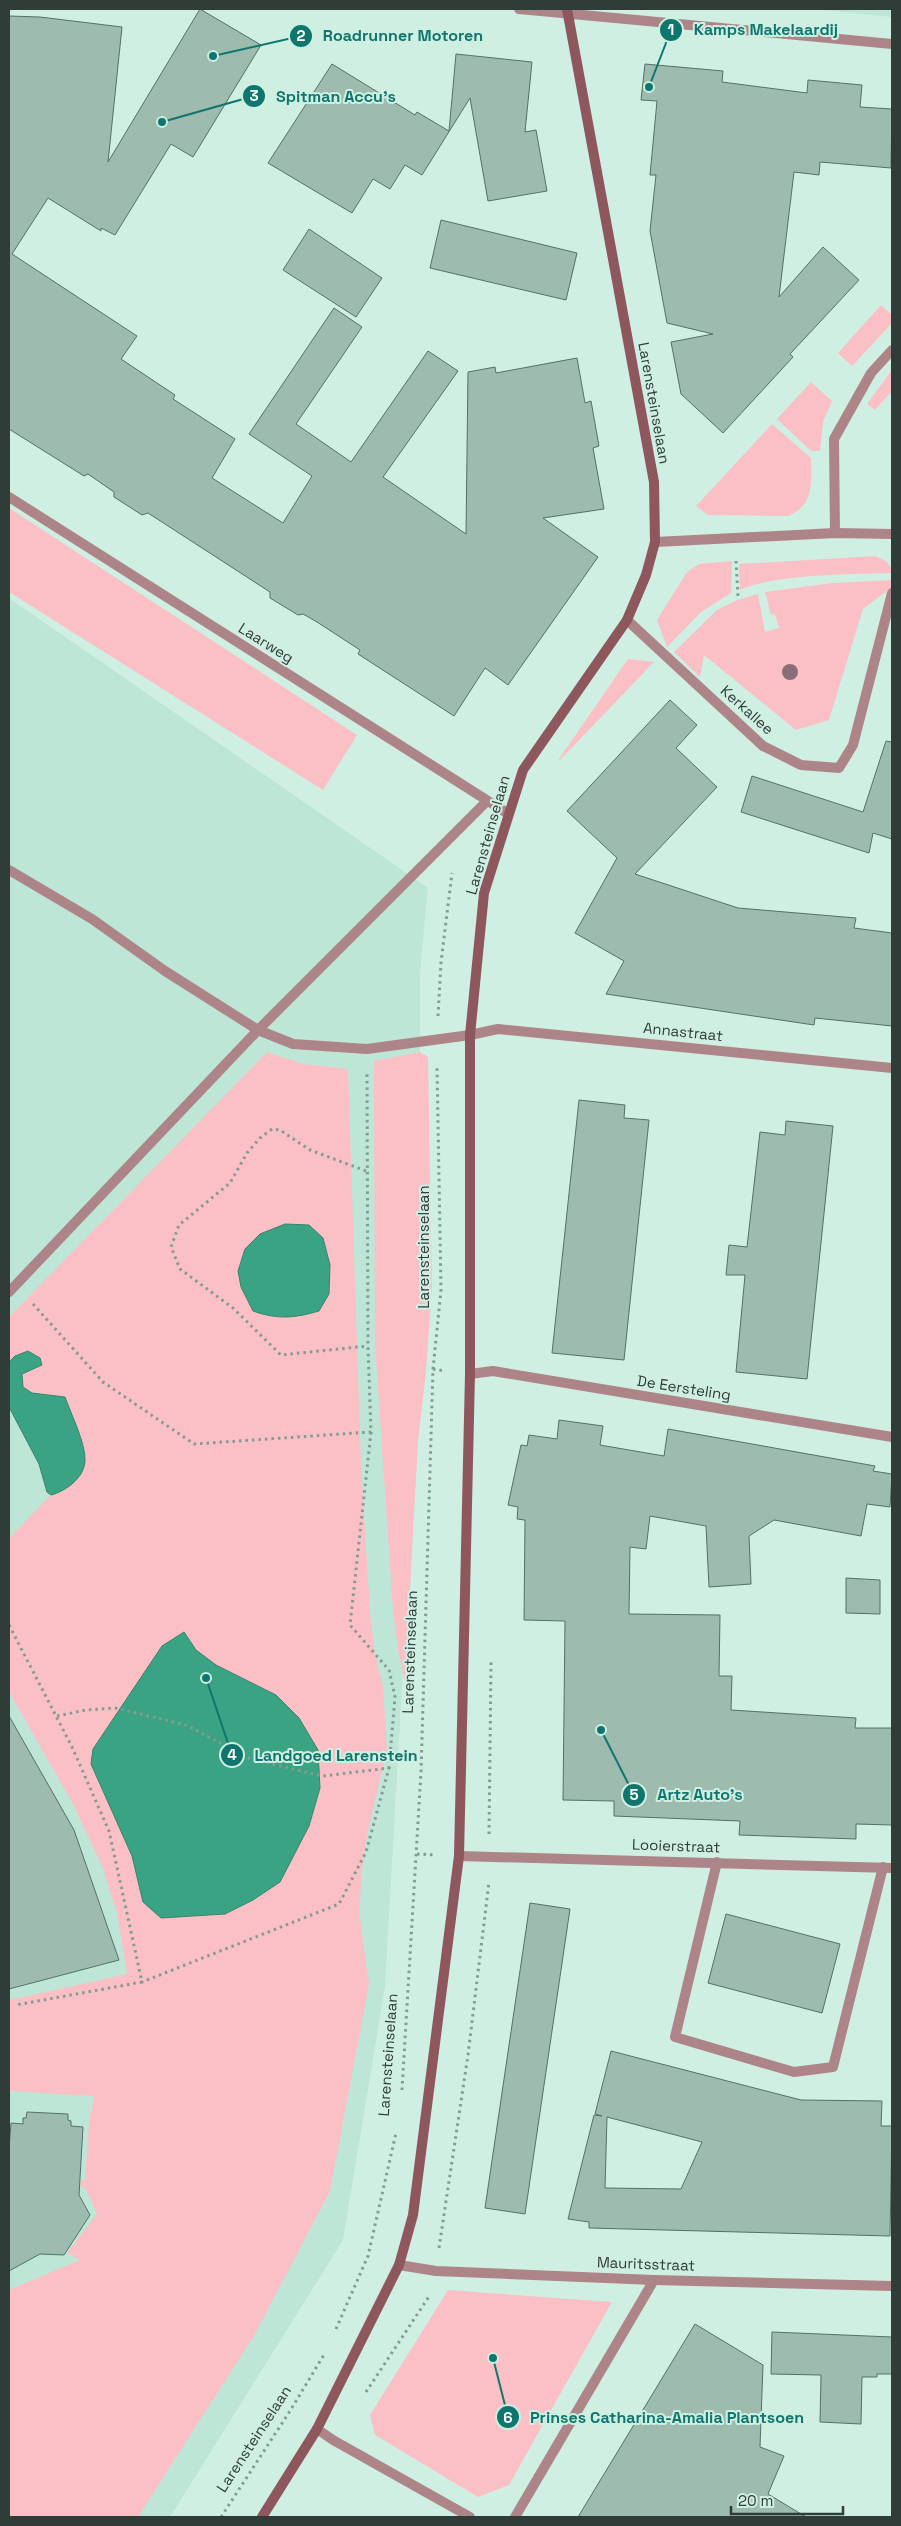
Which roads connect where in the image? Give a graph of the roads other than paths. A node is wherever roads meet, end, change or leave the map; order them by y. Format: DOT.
graph roads {
  1 [pos="519,9"];
  2 [pos="567,11"];
  3 [pos="892,44"];
  4 [pos="892,350"];
  5 [pos="9,497"];
  6 [pos="834,533"];
  7 [pos="892,534"];
  8 [pos="655,542"];
  9 [pos="892,593"];
  10 [pos="627,620"];
  11 [pos="487,801"];
  12 [pos="507,813"];
  13 [pos="9,870"];
  14 [pos="258,1030"];
  15 [pos="470,1035"];
  16 [pos="892,1068"];
  17 [pos="12,1288"];
  18 [pos="470,1374"];
  19 [pos="892,1437"];
  20 [pos="459,1856"];
  21 [pos="717,1862"];
  22 [pos="888,1868"];
  23 [pos="399,2265"];
  24 [pos="654,2280"];
  25 [pos="892,2286"];
  26 [pos="317,2429"];
  27 [pos="262,2517"];
  28 [pos="470,2517"];
  29 [pos="514,2517"];
  1 -- 2 [label="street"];
  2 -- 3 [label="street"];
  2 -- 8 [label="main road, Larensteinselaan"];
  4 -- 6 [label="street"];
  5 -- 11 [label="street, Laarweg"];
  6 -- 7 [label="street"];
  6 -- 8 [label="street"];
  8 -- 10 [label="main road, Larensteinselaan"];
  9 -- 10 [label="street, Kerkallee"];
  10 -- 12 [label="main road, Larensteinselaan"];
  11 -- 12 [label="street, Laarweg"];
  11 -- 14 [label="street"];
  12 -- 15 [label="main road, Larensteinselaan"];
  13 -- 14 [label="street, Annastraat"];
  14 -- 15 [label="street, Annastraat"];
  14 -- 17 [label="street"];
  15 -- 16 [label="street, Annastraat"];
  15 -- 18 [label="main road, Larensteinselaan"];
  18 -- 19 [label="street, De Eersteling"];
  18 -- 20 [label="main road, Larensteinselaan"];
  20 -- 21 [label="street, Looierstraat"];
  20 -- 23 [label="main road, Larensteinselaan"];
  21 -- 22 [label="street, Looierstraat"];
  21 -- 22 [label="street"];
  23 -- 24 [label="street, Mauritsstraat"];
  23 -- 26 [label="main road, Larensteinselaan"];
  24 -- 25 [label="street, Mauritsstraat"];
  24 -- 29 [label="street"];
  26 -- 27 [label="main road, Larensteinselaan"];
  26 -- 28 [label="street"];
}
